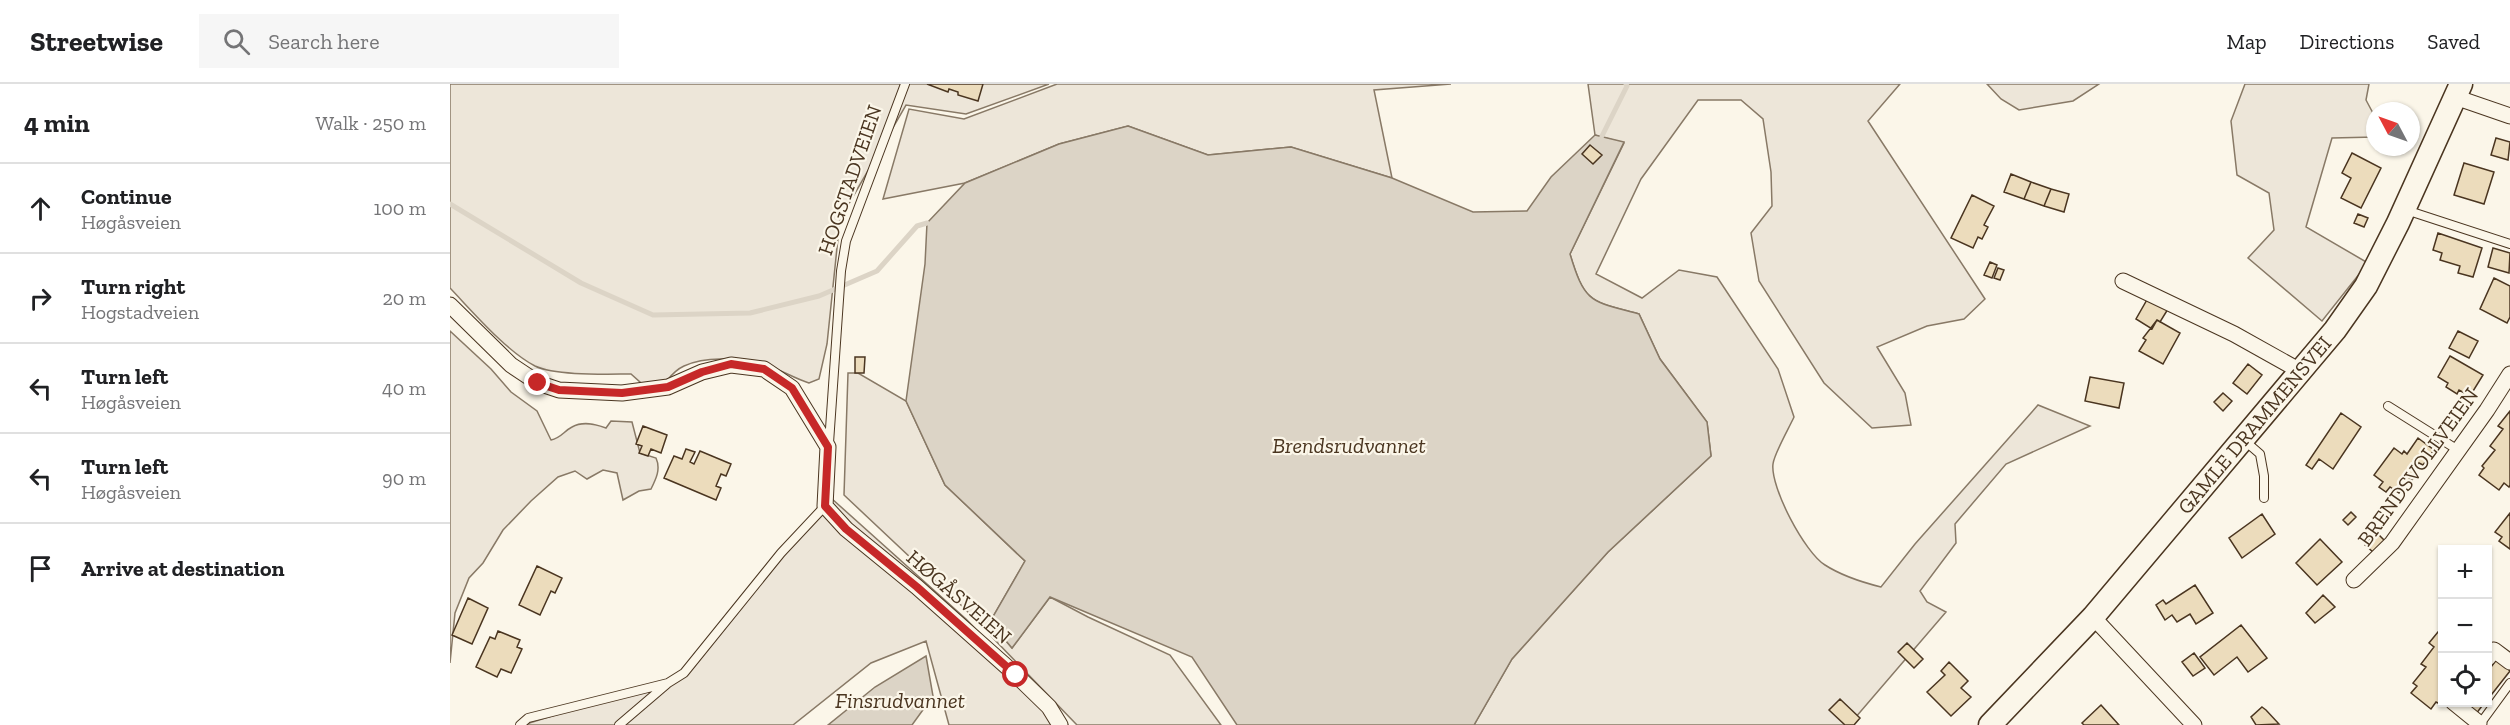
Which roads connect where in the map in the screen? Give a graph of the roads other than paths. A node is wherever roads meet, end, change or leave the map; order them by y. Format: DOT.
graph roads {
  1 [pos="905,84"];
  2 [pos="2458,90"];
  3 [pos="2510,116"];
  4 [pos="2405,210"];
  5 [pos="2510,244"];
  6 [pos="2123,281"];
  7 [pos="450,304"];
  8 [pos="2301,372"];
  9 [pos="2510,374"];
  10 [pos="2388,406"];
  11 [pos="2244,440"];
  12 [pos="828,447"];
  13 [pos="2458,450"];
  14 [pos="2264,498"];
  15 [pos="825,506"];
  16 [pos="2354,580"];
  17 [pos="2093,617"];
  18 [pos="2491,653"];
  19 [pos="2510,662"];
  20 [pos="668,683"];
  21 [pos="2510,683"];
  22 [pos="2459,707"];
  23 [pos="2480,724"];
  24 [pos="520,725"];
  25 [pos="619,725"];
  26 [pos="1060,725"];
  27 [pos="1990,725"];
  28 [pos="2194,725"];
  1 -- 12 [label="lane, HOGSTADVEIEN"];
  2 -- 3 [label="street"];
  2 -- 4 [label="main road, GAMLE DRAMMENSVEI"];
  4 -- 5 [label="lane"];
  4 -- 8 [label="main road, GAMLE DRAMMENSVEI"];
  6 -- 8 [label="street"];
  7 -- 12 [label="street"];
  8 -- 11 [label="main road, GAMLE DRAMMENSVEI"];
  9 -- 13 [label="street, BRENDSVOLLVEIEN"];
  10 -- 13 [label="lane"];
  11 -- 14 [label="lane"];
  11 -- 17 [label="main road, GAMLE DRAMMENSVEI"];
  12 -- 15 [label="street, HOGSTADVEIEN"];
  13 -- 16 [label="street, BRENDSVOLLVEIEN"];
  15 -- 20 [label="lane"];
  15 -- 26 [label="street, HØGÅSVEIEN"];
  17 -- 27 [label="main road, GAMLE DRAMMENSVEI"];
  17 -- 28 [label="street"];
  18 -- 19 [label="street"];
  20 -- 24 [label="lane"];
  20 -- 25 [label="lane"];
  21 -- 23 [label="lane"];
  22 -- 23 [label="street"];
}
